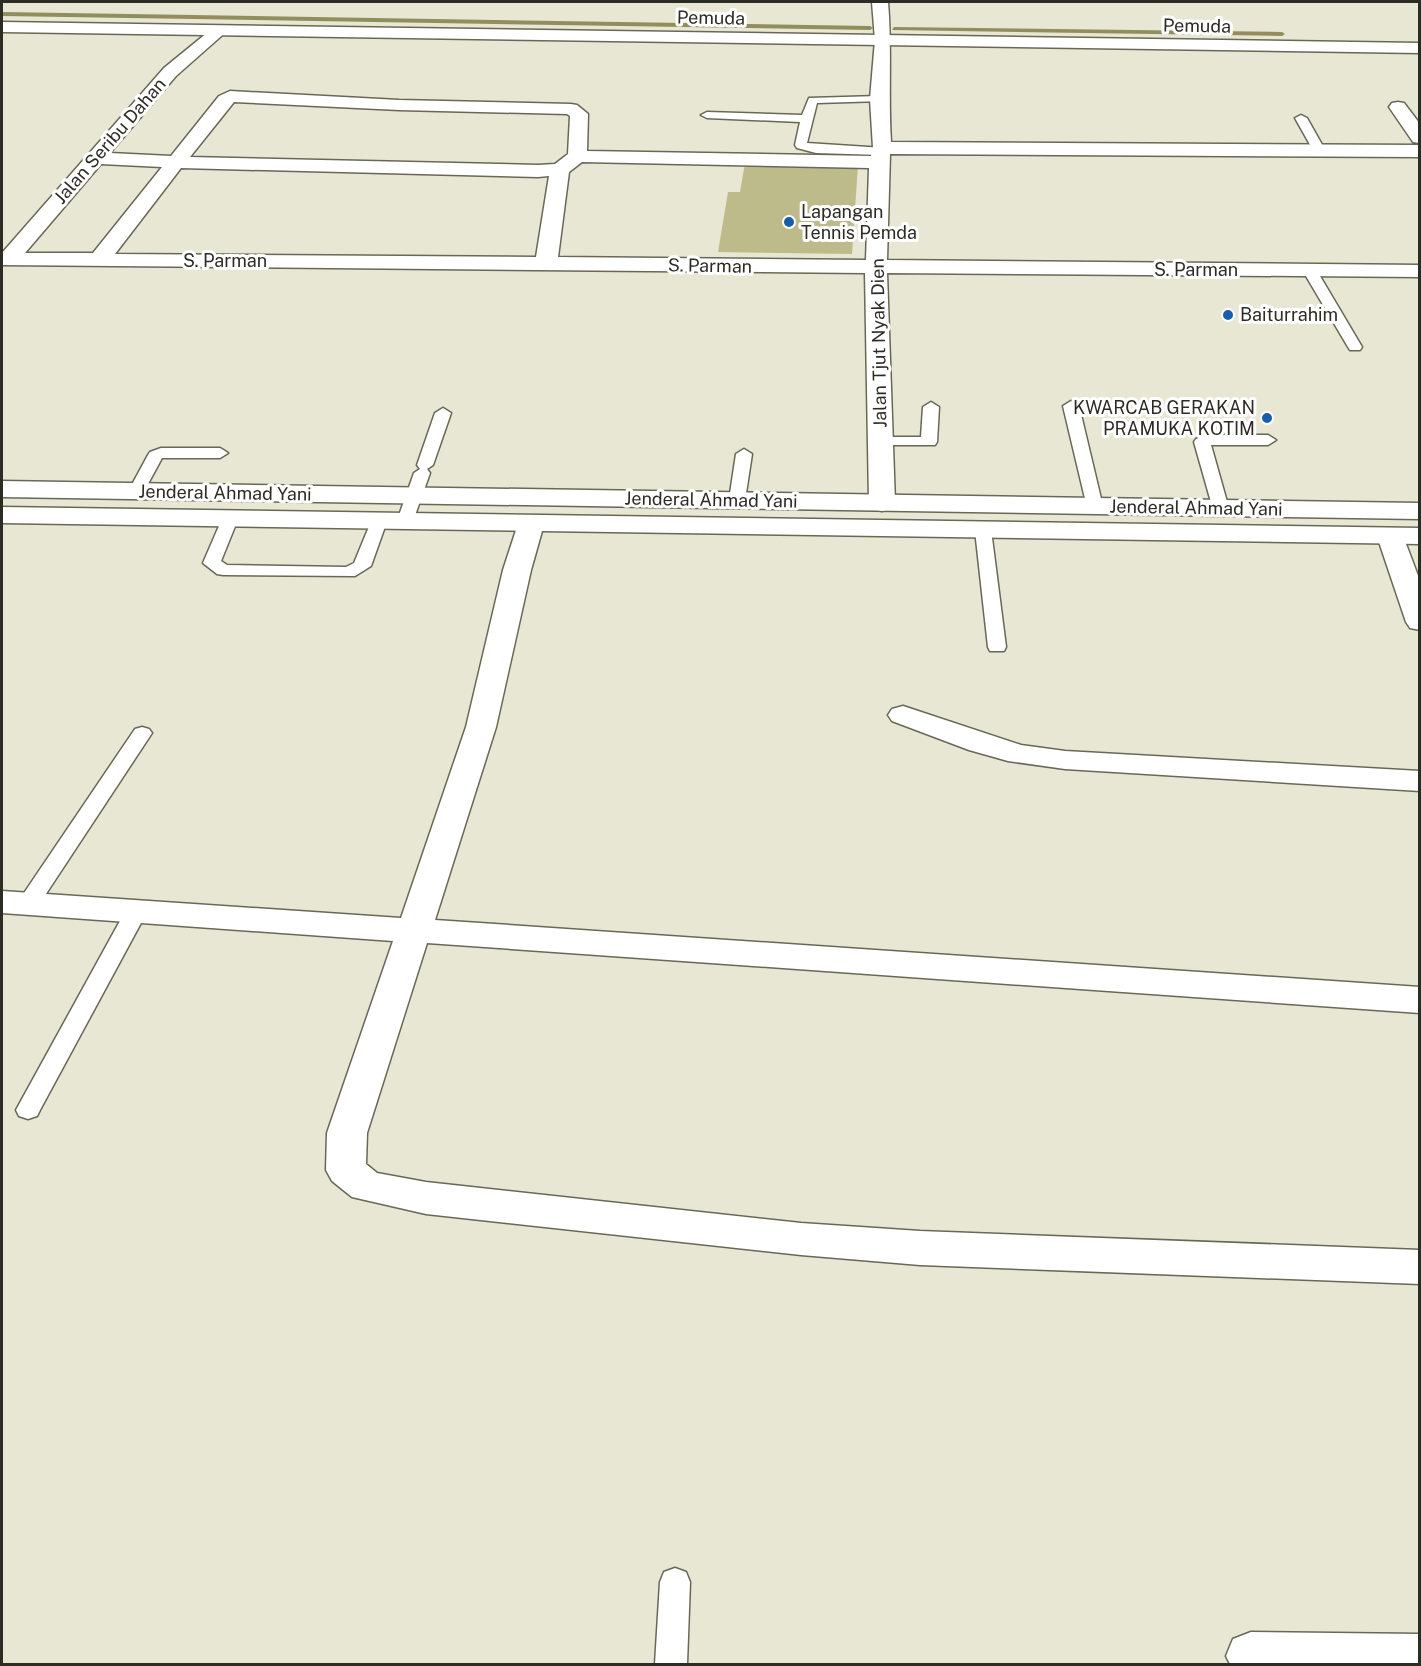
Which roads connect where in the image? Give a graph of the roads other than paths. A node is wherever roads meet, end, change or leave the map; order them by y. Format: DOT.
graph roads {
  1 [pos="880,2"];
  2 [pos="2,27"];
  3 [pos="219,31"];
  4 [pos="883,40"];
  5 [pos="1419,48"];
  6 [pos="879,99"];
  7 [pos="1398,107"];
  8 [pos="707,115"];
  9 [pos="1301,118"];
  10 [pos="806,119"];
  11 [pos="1419,138"];
  12 [pos="1319,150"];
  13 [pos="1419,151"];
  14 [pos="880,154"];
  15 [pos="577,156"];
  16 [pos="94,158"];
  17 [pos="175,162"];
  18 [pos="560,170"];
  19 [pos="5,259"];
  20 [pos="99,260"];
  21 [pos="546,264"];
  22 [pos="876,268"];
  23 [pos="1311,270"];
  24 [pos="1419,271"];
  25 [pos="1355,346"];
  26 [pos="1071,406"];
  27 [pos="931,407"];
  28 [pos="443,413"];
  29 [pos="1268,440"];
  30 [pos="880,442"];
  31 [pos="220,453"];
  32 [pos="744,454"];
  33 [pos="421,478"];
  34 [pos="2,489"];
  35 [pos="136,492"];
  36 [pos="737,500"];
  37 [pos="882,502"];
  38 [pos="1095,507"];
  39 [pos="1221,509"];
  40 [pos="1419,511"];
  41 [pos="2,515"];
  42 [pos="230,519"];
  43 [pos="392,521"];
  44 [pos="531,524"];
  45 [pos="982,530"];
  46 [pos="1390,536"];
  47 [pos="1419,536"];
  48 [pos="1419,622"];
  49 [pos="997,647"];
  50 [pos="903,715"];
  51 [pos="142,733"];
  52 [pos="1419,781"];
  53 [pos="15,903"];
  54 [pos="137,910"];
  55 [pos="413,930"];
  56 [pos="1419,1000"];
  57 [pos="28,1110"];
  58 [pos="1419,1267"];
  59 [pos="675,1582"];
  60 [pos="1251,1656"];
  61 [pos="1419,1658"];
  62 [pos="671,1665"];
  1 -- 4 [label="main road, Jalan Tjut Nyak Dien"];
  2 -- 3 [label="main road, Pemuda"];
  3 -- 4 [label="main road, Pemuda"];
  3 -- 16 [label="main road, Jalan Seribu Dahan"];
  4 -- 5 [label="main road, Pemuda"];
  4 -- 6 [label="main road, Jalan Tjut Nyak Dien"];
  6 -- 10 [label="lane"];
  6 -- 14 [label="main road, Jalan Tjut Nyak Dien"];
  7 -- 11 [label="main road"];
  8 -- 10 [label="lane"];
  9 -- 12 [label="lane"];
  10 -- 14 [label="lane"];
  12 -- 13 [label="main road"];
  12 -- 14 [label="main road"];
  14 -- 15 [label="main road"];
  14 -- 22 [label="main road, Jalan Tjut Nyak Dien"];
  15 -- 17 [label="main road"];
  15 -- 18 [label="main road"];
  16 -- 17 [label="main road"];
  16 -- 19 [label="main road, Jalan Seribu Dahan"];
  17 -- 18 [label="main road"];
  17 -- 20 [label="main road"];
  18 -- 21 [label="main road"];
  19 -- 20 [label="main road, S. Parman"];
  20 -- 21 [label="main road, S. Parman"];
  21 -- 22 [label="main road, S. Parman"];
  22 -- 23 [label="main road, S. Parman"];
  22 -- 30 [label="main road, Jalan Tjut Nyak Dien"];
  23 -- 24 [label="main road, S. Parman"];
  23 -- 25 [label="lane"];
  26 -- 38 [label="lane"];
  27 -- 30 [label="lane"];
  28 -- 33 [label="lane"];
  29 -- 39 [label="lane"];
  30 -- 37 [label="main road, Jalan Tjut Nyak Dien"];
  31 -- 35 [label="lane"];
  32 -- 36 [label="lane"];
  33 -- 35 [label="main road, Jenderal Ahmad Yani"];
  33 -- 36 [label="main road, Jenderal Ahmad Yani"];
  33 -- 43 [label="lane"];
  34 -- 35 [label="main road, Jenderal Ahmad Yani"];
  36 -- 37 [label="main road, Jenderal Ahmad Yani"];
  37 -- 38 [label="main road, Jenderal Ahmad Yani"];
  38 -- 39 [label="main road, Jenderal Ahmad Yani"];
  39 -- 40 [label="main road, Jenderal Ahmad Yani"];
  41 -- 42 [label="main road, Jenderal Ahmad Yani"];
  42 -- 43 [label="main road, Jenderal Ahmad Yani"];
  42 -- 43 [label="lane"];
  43 -- 44 [label="main road, Jenderal Ahmad Yani"];
  44 -- 45 [label="main road, Jenderal Ahmad Yani"];
  44 -- 55 [label="main road"];
  45 -- 46 [label="main road, Jenderal Ahmad Yani"];
  45 -- 49 [label="lane"];
  46 -- 47 [label="main road, Jenderal Ahmad Yani"];
  46 -- 48 [label="main road"];
  50 -- 52 [label="main road"];
  51 -- 53 [label="lane"];
  53 -- 54 [label="main road"];
  54 -- 55 [label="main road"];
  54 -- 57 [label="lane"];
  55 -- 56 [label="main road"];
  55 -- 58 [label="main road"];
  59 -- 62 [label="lane"];
  60 -- 61 [label="main road"];
}
